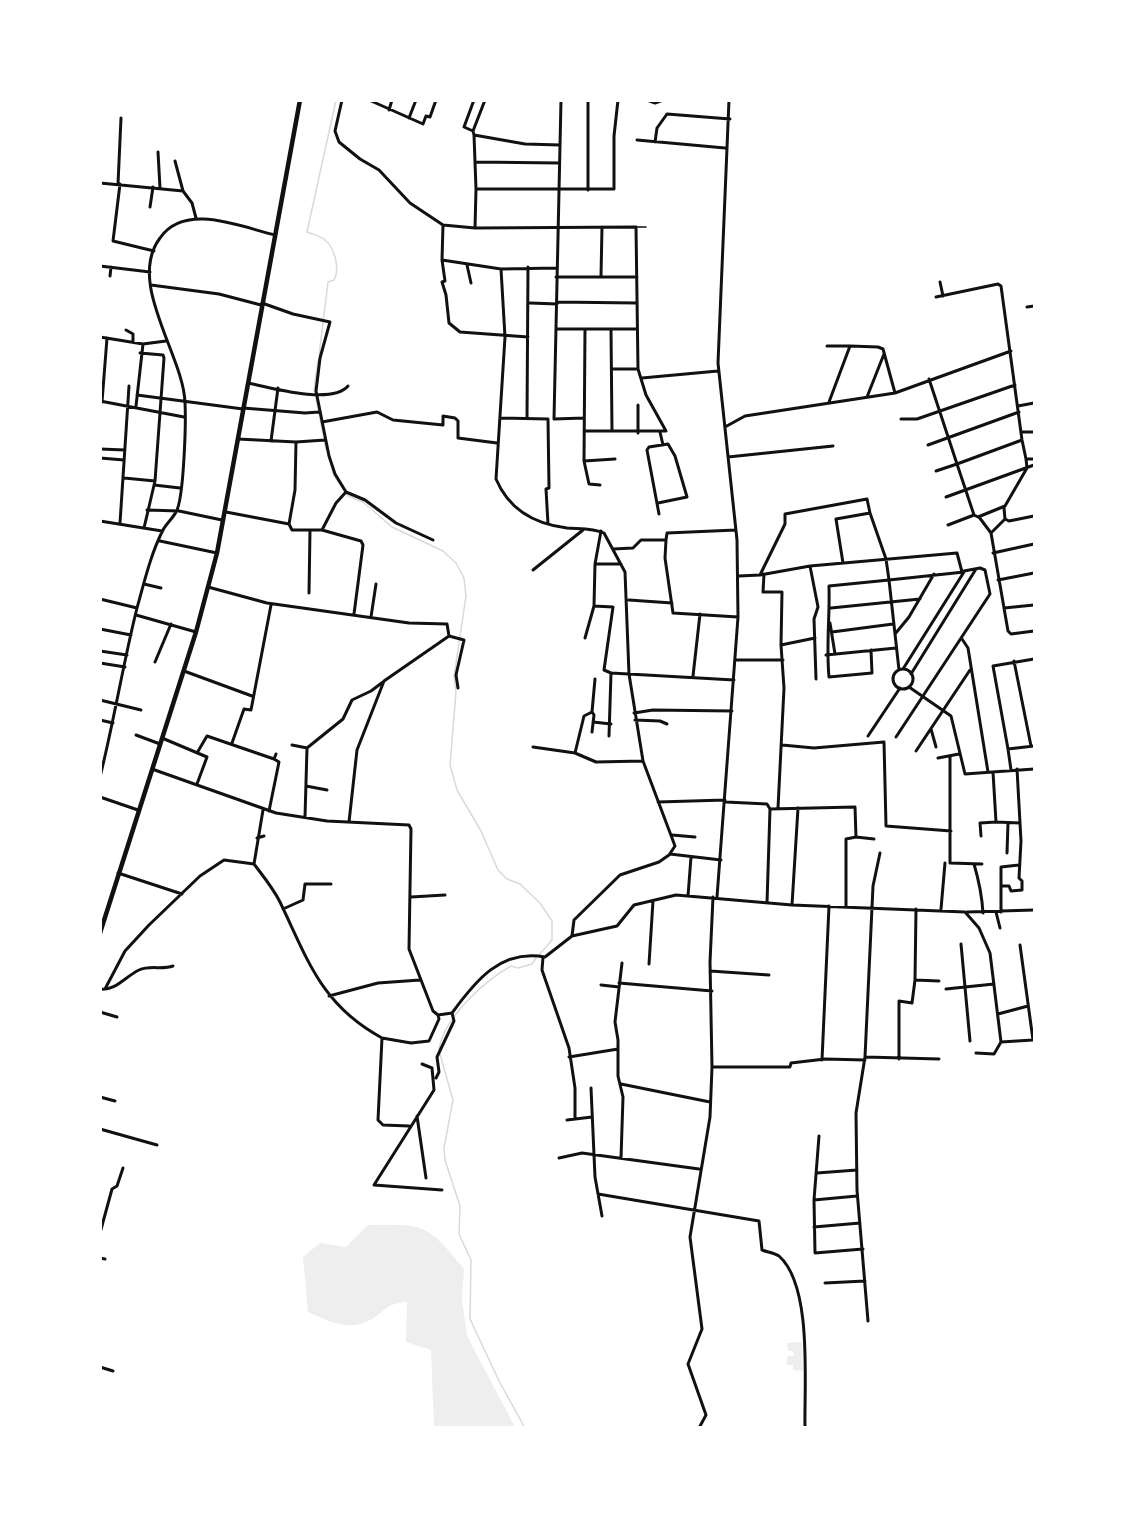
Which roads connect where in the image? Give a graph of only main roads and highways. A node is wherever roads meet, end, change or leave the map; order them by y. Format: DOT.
graph roads {
  1 [pos="300,100"];
  2 [pos="100,933"];
  1 -- 2 [label="highway"];
}
